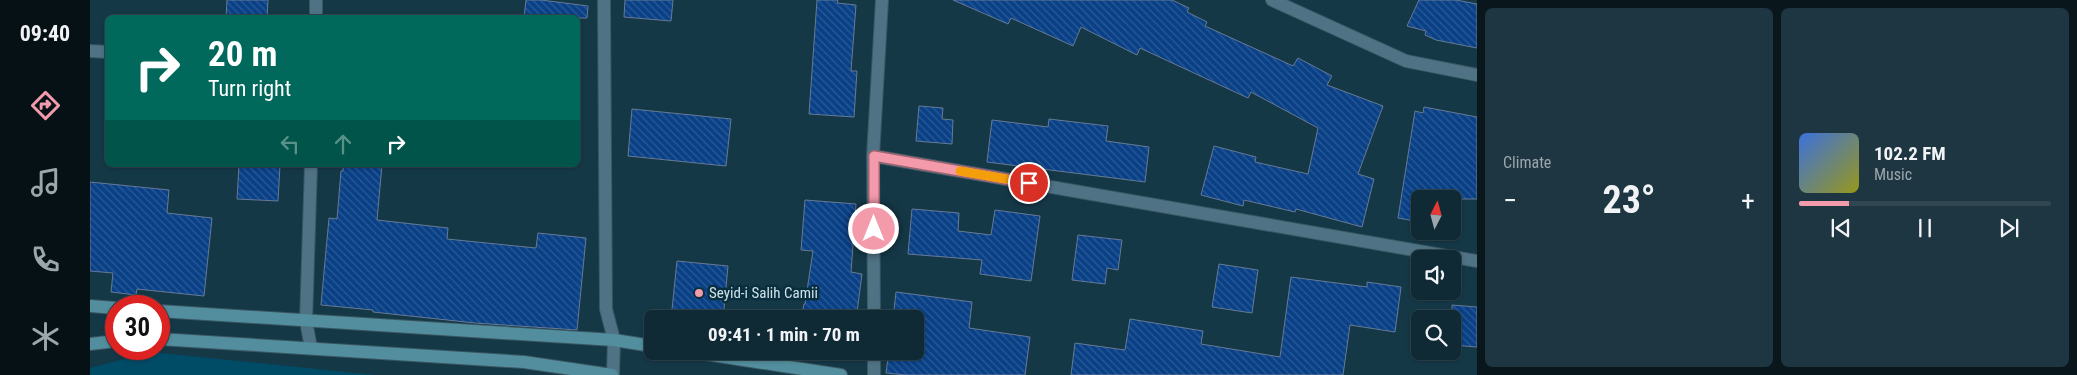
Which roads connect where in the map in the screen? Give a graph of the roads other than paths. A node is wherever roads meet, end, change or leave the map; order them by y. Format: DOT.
graph roads {
  1 [pos="316,0"];
  2 [pos="604,0"];
  3 [pos="882,0"];
  4 [pos="1272,0"];
  5 [pos="316,15"];
  6 [pos="90,51"];
  7 [pos="105,52"];
  8 [pos="1477,75"];
  9 [pos="874,156"];
  10 [pos="310,167"];
  11 [pos="1477,260"];
  12 [pos="90,306"];
  13 [pos="105,307"];
  14 [pos="874,310"];
  15 [pos="170,312"];
  16 [pos="306,321"];
  17 [pos="170,340"];
  18 [pos="614,340"];
  19 [pos="105,342"];
  20 [pos="90,344"];
  21 [pos="644,345"];
  22 [pos="311,348"];
  23 [pos="744,360"];
  24 [pos="874,360"];
  25 [pos="612,375"];
  26 [pos="841,375"];
  27 [pos="874,375"];
  1 -- 5 [label="street"];
  2 -- 18 [label="street"];
  3 -- 9 [label="street"];
  4 -- 8 [label="street"];
  6 -- 7 [label="street"];
  9 -- 11 [label="street"];
  9 -- 14 [label="street"];
  10 -- 16 [label="street"];
  12 -- 13 [label="street"];
  15 -- 16 [label="street"];
  16 -- 18 [label="street"];
  16 -- 22 [label="street"];
  17 -- 22 [label="street"];
  18 -- 21 [label="street"];
  18 -- 25 [label="street"];
  19 -- 20 [label="street"];
  22 -- 25 [label="street"];
  23 -- 26 [label="street"];
  24 -- 27 [label="street"];
}
